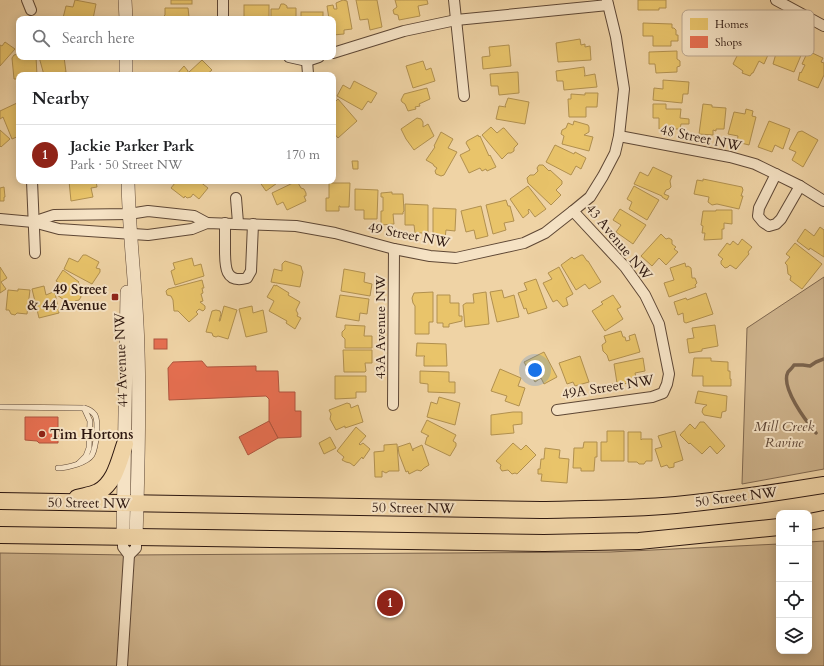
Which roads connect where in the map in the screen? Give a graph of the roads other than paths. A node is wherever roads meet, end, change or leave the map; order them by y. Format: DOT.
graph roads {
  1 [pos="125,0"];
  2 [pos="223,0"];
  3 [pos="454,0"];
  4 [pos="776,0"];
  5 [pos="608,3"];
  6 [pos="794,10"];
  7 [pos="126,16"];
  8 [pos="223,16"];
  9 [pos="456,20"];
  10 [pos="814,21"];
  11 [pos="824,26"];
  12 [pos="336,52"];
  13 [pos="126,60"];
  14 [pos="302,60"];
  15 [pos="310,60"];
  16 [pos="307,61"];
  17 [pos="126,72"];
  18 [pos="308,72"];
  19 [pos="464,96"];
  20 [pos="619,136"];
  21 [pos="776,174"];
  22 [pos="32,184"];
  23 [pos="128,184"];
  24 [pos="800,186"];
  25 [pos="236,198"];
  26 [pos="824,201"];
  27 [pos="572,211"];
  28 [pos="130,214"];
  29 [pos="0,219"];
  30 [pos="33,222"];
  31 [pos="207,223"];
  32 [pos="226,223"];
  33 [pos="238,223"];
  34 [pos="253,224"];
  35 [pos="130,234"];
  36 [pos="394,249"];
  37 [pos="35,253"];
  38 [pos="662,393"];
  39 [pos="393,405"];
  40 [pos="0,407"];
  41 [pos="557,410"];
  42 [pos="125,444"];
  43 [pos="58,468"];
  44 [pos="824,485"];
  45 [pos="0,501"];
  46 [pos="63,502"];
  47 [pos="131,503"];
  48 [pos="824,520"];
  49 [pos="812,522"];
  50 [pos="776,527"];
  51 [pos="0,535"];
  52 [pos="129,537"];
  53 [pos="122,666"];
  1 -- 7 [label="street"];
  2 -- 8 [label="street"];
  3 -- 9 [label="street"];
  4 -- 6 [label="street"];
  5 -- 9 [label="street"];
  5 -- 20 [label="street, 43 Avenue NW"];
  9 -- 12 [label="street"];
  9 -- 19 [label="street"];
  10 -- 11 [label="street"];
  13 -- 17 [label="street"];
  14 -- 16 [label="street"];
  15 -- 16 [label="street"];
  16 -- 18 [label="street"];
  20 -- 21 [label="street, 48 Street NW"];
  20 -- 27 [label="street, 43 Avenue NW"];
  21 -- 24 [label="street, 48 Street NW"];
  21 -- 24 [label="street"];
  22 -- 30 [label="street"];
  23 -- 28 [label="street, 44 Avenue NW"];
  24 -- 26 [label="street, 48 Street NW"];
  25 -- 33 [label="street"];
  27 -- 36 [label="street, 49 Street NW"];
  27 -- 38 [label="street, 43 Avenue NW"];
  28 -- 30 [label="street, 49 Street NW"];
  28 -- 31 [label="street, 49 Street NW"];
  28 -- 35 [label="street, 44 Avenue NW"];
  29 -- 30 [label="street"];
  30 -- 35 [label="street, 49 Street NW"];
  30 -- 37 [label="street"];
  31 -- 32 [label="street, 49 Street NW"];
  31 -- 35 [label="street, 49 Street NW"];
  32 -- 33 [label="street, 49 Street NW"];
  32 -- 34 [label="street"];
  33 -- 34 [label="street, 49 Street NW"];
  34 -- 36 [label="street, 49 Street NW"];
  35 -- 42 [label="street, 44 Avenue NW"];
  35 -- 47 [label="street, 44 Avenue NW"];
  36 -- 39 [label="street, 43A Avenue NW"];
  38 -- 41 [label="street, 49A Street NW"];
  40 -- 43 [label="lane"];
  42 -- 46 [label="main road"];
  42 -- 47 [label="street, 44 Avenue NW"];
  44 -- 47 [label="main road, 50 Street NW"];
  45 -- 46 [label="main road, 50 Street NW"];
  46 -- 47 [label="main road, 50 Street NW"];
  47 -- 52 [label="street, 44 Avenue NW"];
  48 -- 49 [label="main road"];
  50 -- 52 [label="main road"];
  51 -- 52 [label="main road"];
  52 -- 53 [label="street, 44 Avenue NW"];
}
